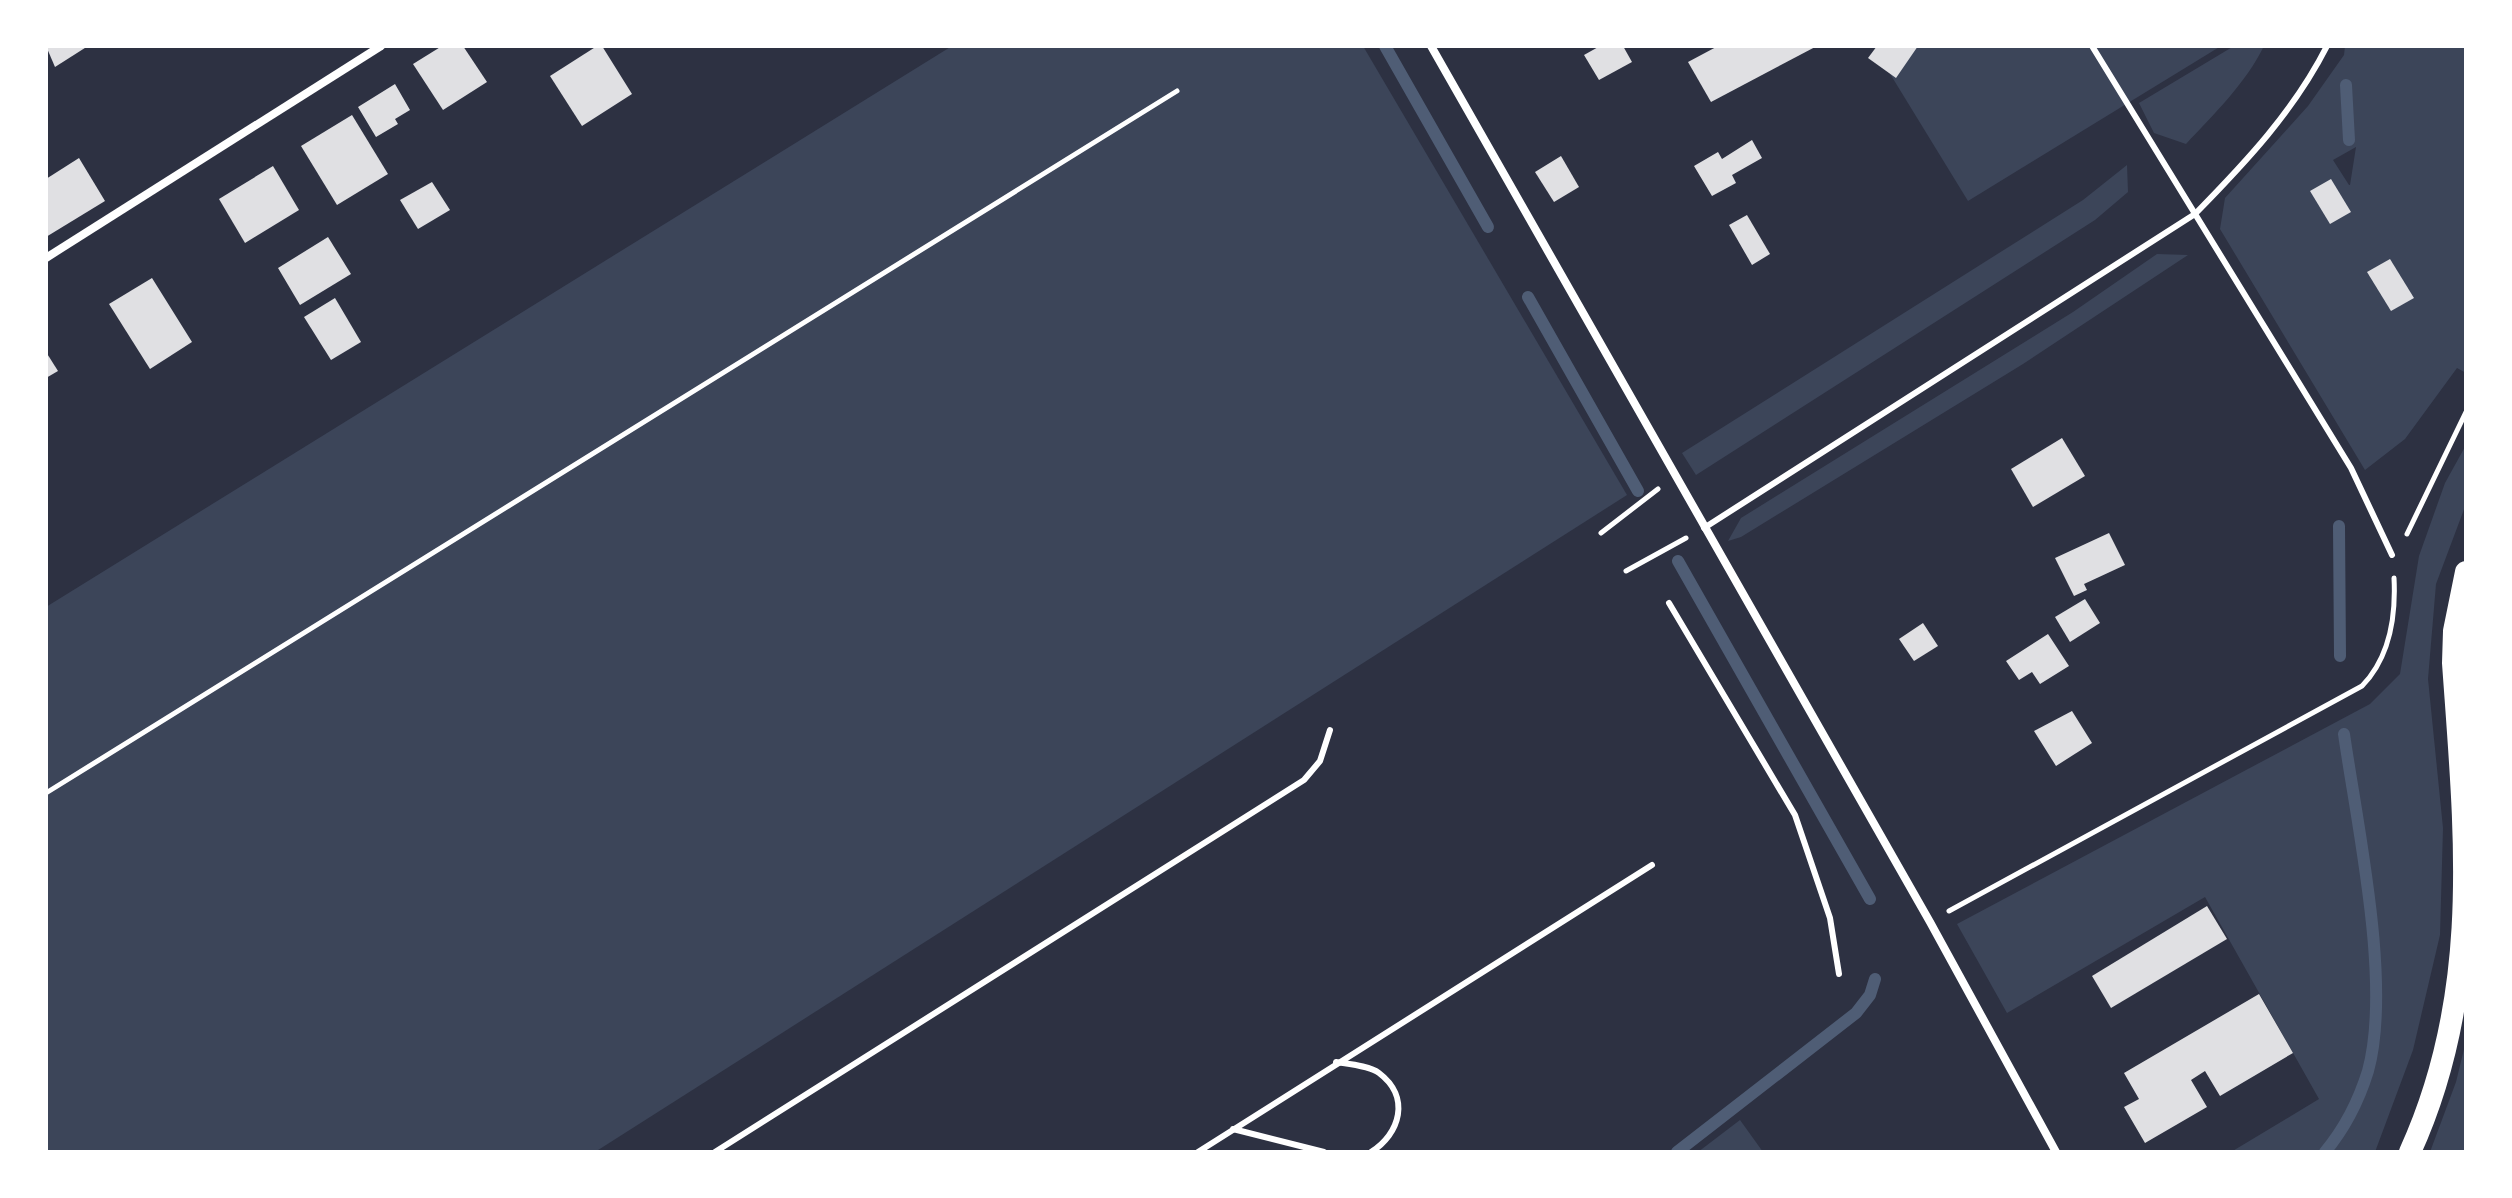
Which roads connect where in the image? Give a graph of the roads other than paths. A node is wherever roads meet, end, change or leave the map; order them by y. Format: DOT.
graph roads {
  1 [pos="381,46"];
  2 [pos="1431,46"];
  3 [pos="2092,46"];
  4 [pos="2327,46"];
  5 [pos="2195,214"];
  6 [pos="46,258"];
  7 [pos="1704,528"];
  8 [pos="2392,555"];
  9 [pos="2466,572"];
  10 [pos="1669,603"];
  11 [pos="2455,694"];
  12 [pos="2466,725"];
  13 [pos="1330,730"];
  14 [pos="1652,865"];
  15 [pos="1839,974"];
  16 [pos="1336,1062"];
  17 [pos="1233,1129"];
  18 [pos="715,1152"];
  19 [pos="1198,1152"];
  20 [pos="1324,1152"];
  21 [pos="1371,1152"];
  22 [pos="2056,1152"];
  23 [pos="2410,1152"];
  1 -- 6 [label="street"];
  2 -- 7 [label="street"];
  3 -- 5 [label="lane"];
  4 -- 5 [label="lane"];
  5 -- 7 [label="lane"];
  5 -- 8 [label="lane"];
  7 -- 22 [label="street"];
  9 -- 11 [label="highway"];
  10 -- 15 [label="lane"];
  11 -- 12 [label="highway"];
  11 -- 23 [label="highway"];
  13 -- 18 [label="lane"];
  14 -- 16 [label="lane"];
  16 -- 17 [label="lane"];
  16 -- 21 [label="lane"];
  17 -- 19 [label="lane"];
  17 -- 20 [label="lane"];
}
